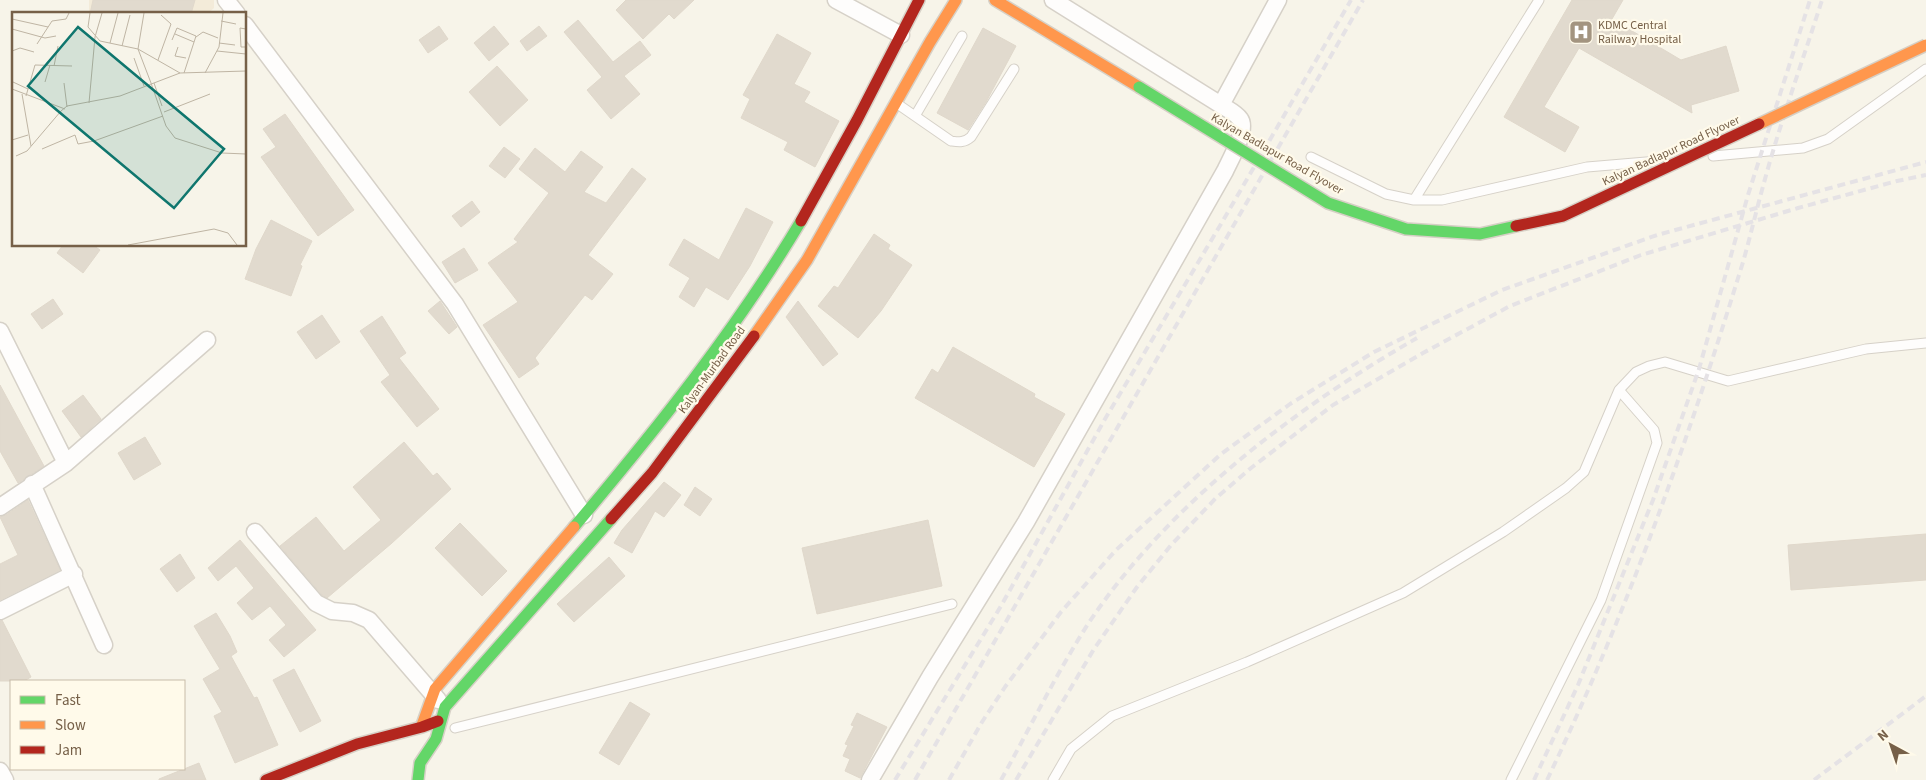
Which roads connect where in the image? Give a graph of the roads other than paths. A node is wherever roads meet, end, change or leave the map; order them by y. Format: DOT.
graph roads {
  1 [pos="226,0"];
  2 [pos="836,0"];
  3 [pos="919,0"];
  4 [pos="956,0"];
  5 [pos="1053,0"];
  6 [pos="1278,0"];
  7 [pos="1539,0"];
  8 [pos="1000,3"];
  9 [pos="235,12"];
  10 [pos="246,26"];
  11 [pos="901,35"];
  12 [pos="962,36"];
  13 [pos="1926,45"];
  14 [pos="1926,68"];
  15 [pos="1014,69"];
  16 [pos="897,103"];
  17 [pos="1221,105"];
  18 [pos="915,116"];
  19 [pos="1311,157"];
  20 [pos="1414,200"];
  21 [pos="0,331"];
  22 [pos="207,340"];
  23 [pos="1926,343"];
  24 [pos="1620,390"];
  25 [pos="66,463"];
  26 [pos="32,484"];
  27 [pos="0,507"];
  28 [pos="584,515"];
  29 [pos="255,532"];
  30 [pos="74,574"];
  31 [pos="952,604"];
  32 [pos="0,611"];
  33 [pos="104,646"];
  34 [pos="433,694"];
  35 [pos="443,714"];
  36 [pos="422,727"];
  37 [pos="455,728"];
  38 [pos="436,739"];
  39 [pos="418,744"];
  40 [pos="420,764"];
  41 [pos="0,771"];
  42 [pos="5,780"];
  43 [pos="266,780"];
  44 [pos="418,780"];
  45 [pos="870,780"];
  46 [pos="1053,780"];
  47 [pos="1511,780"];
  1 -- 9 [label="street"];
  2 -- 11 [label="street"];
  3 -- 11 [label="main road, Kalyan-Murbad Road"];
  4 -- 16 [label="main road, Kalyan-Murbad Road"];
  5 -- 17 [label="street"];
  6 -- 17 [label="street"];
  7 -- 20 [label="lane"];
  8 -- 13 [label="main road, Kalyan Badlapur Road Flyover, bridge"];
  10 -- 28 [label="street"];
  11 -- 28 [label="main road, Kalyan-Murbad Road"];
  12 -- 18 [label="lane"];
  14 -- 20 [label="lane"];
  15 -- 18 [label="lane"];
  16 -- 18 [label="lane"];
  16 -- 35 [label="main road, Kalyan-Murbad Road"];
  17 -- 45 [label="street"];
  19 -- 20 [label="lane"];
  21 -- 25 [label="street"];
  22 -- 25 [label="street"];
  23 -- 24 [label="lane"];
  24 -- 46 [label="lane"];
  24 -- 47 [label="lane"];
  25 -- 26 [label="street"];
  26 -- 27 [label="street"];
  26 -- 30 [label="street"];
  28 -- 34 [label="main road, Kalyan-Murbad Road"];
  29 -- 34 [label="street"];
  30 -- 32 [label="street"];
  30 -- 33 [label="street"];
  31 -- 37 [label="lane"];
  34 -- 35 [label="street"];
  34 -- 36 [label="main road, Kalyan-Murbad Road"];
  35 -- 36 [label="main road, Kalyan-Murbad Road"];
  35 -- 37 [label="main road"];
  35 -- 38 [label="main road, Kalyan-Murbad Road"];
  36 -- 39 [label="main road, Kalyan-Murbad Road"];
  36 -- 43 [label="main road, Kalyan-Murbad Road"];
  37 -- 38 [label="main road, Kalyan-Murbad Road"];
  38 -- 39 [label="main road, Kalyan-Murbad Road"];
  38 -- 40 [label="main road, Kalyan-Murbad Road"];
  39 -- 40 [label="main road"];
  40 -- 44 [label="main road"];
  41 -- 42 [label="street"];
}
